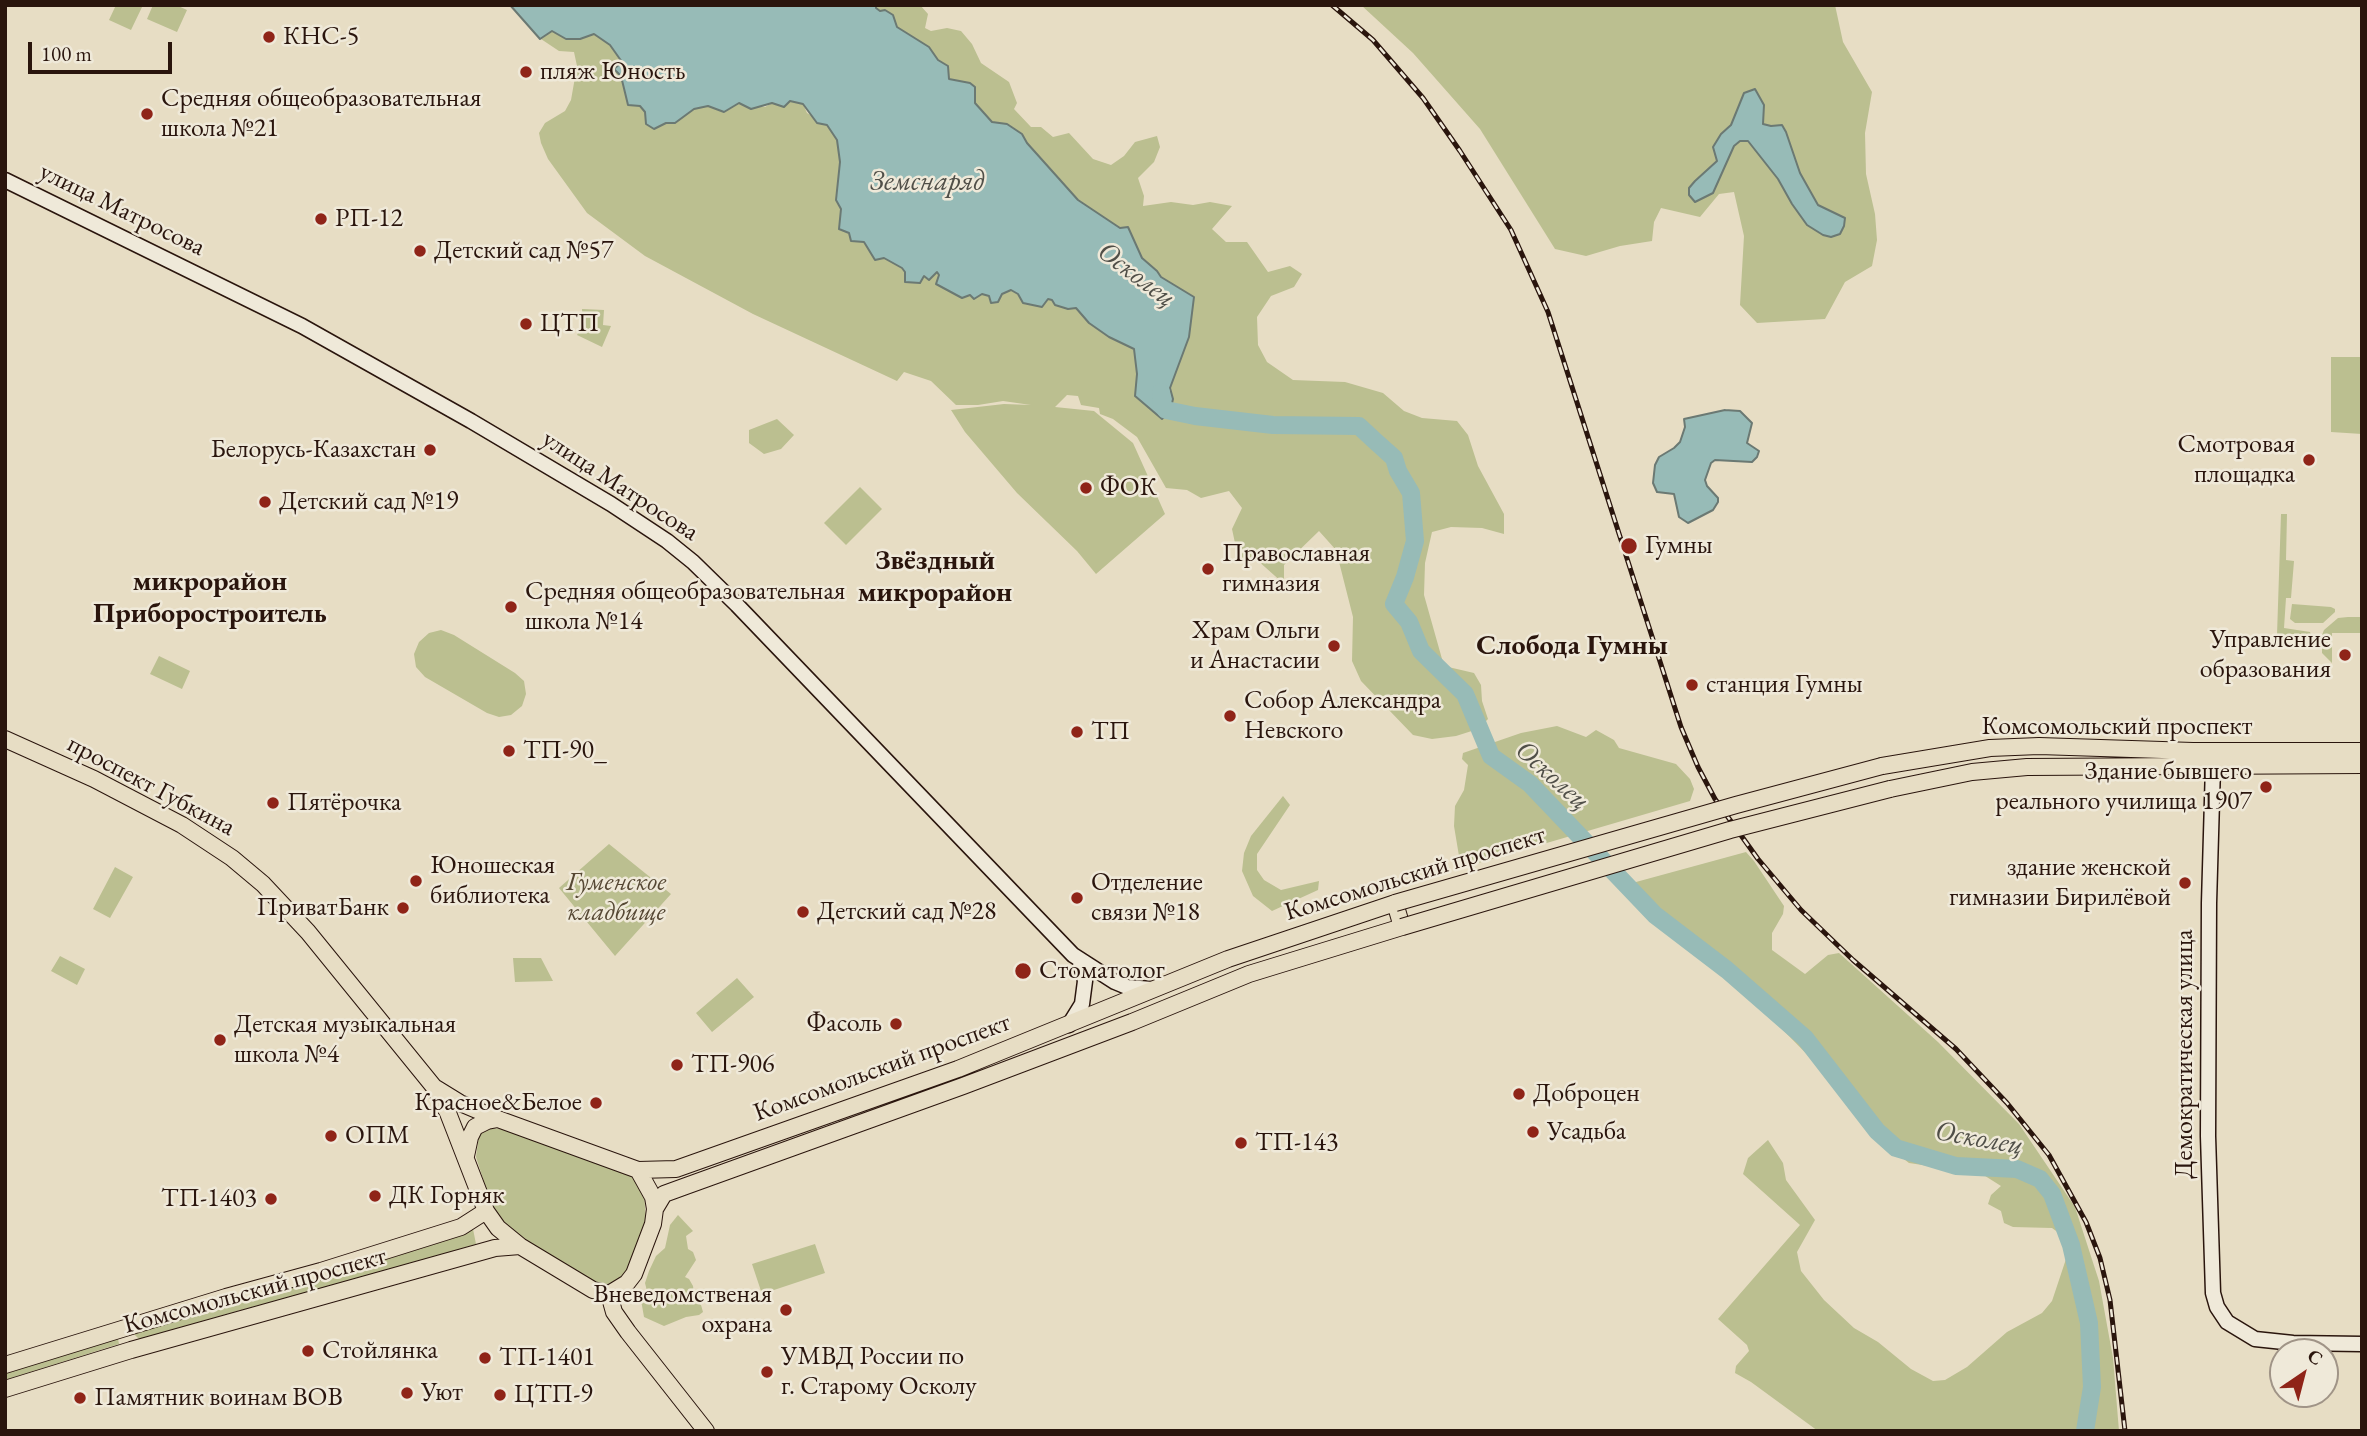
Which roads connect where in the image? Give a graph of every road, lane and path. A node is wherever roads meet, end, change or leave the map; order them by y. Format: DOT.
graph roads {
  1 [pos="5,180"];
  2 [pos="5,739"];
  3 [pos="2362,751"];
  4 [pos="2362,765"];
  5 [pos="2213,766"];
  6 [pos="1395,903"];
  7 [pos="1402,927"];
  8 [pos="1080,962"];
  9 [pos="1152,989"];
  10 [pos="1069,1025"];
  11 [pos="434,1087"];
  12 [pos="498,1119"];
  13 [pos="466,1156"];
  14 [pos="638,1170"];
  15 [pos="655,1209"];
  16 [pos="486,1212"];
  17 [pos="520,1246"];
  18 [pos="609,1294"];
  19 [pos="126,1329"];
  20 [pos="2362,1344"];
  21 [pos="131,1350"];
  22 [pos="5,1365"];
  23 [pos="5,1389"];
  24 [pos="706,1431"];
  1 -- 8 [label="main road, улица Матросова"];
  2 -- 11 [label="main road, проспект Губкина"];
  3 -- 6 [label="main road, Комсомольский проспект, bridge"];
  4 -- 5 [label="main road, Комсомольский проспект"];
  5 -- 7 [label="main road, Комсомольский проспект, bridge"];
  5 -- 20 [label="main road, Демократическая улица"];
  6 -- 7 [label="main road"];
  6 -- 9 [label="main road, Комсомольский проспект"];
  7 -- 15 [label="main road, Комсомольский проспект"];
  8 -- 9 [label="main road, улица Матросова"];
  8 -- 10 [label="main road"];
  9 -- 10 [label="main road, Комсомольский проспект"];
  10 -- 14 [label="main road, Комсомольский проспект"];
  11 -- 12 [label="main road"];
  11 -- 13 [label="main road, проспект Губкина"];
  12 -- 13 [label="main road"];
  12 -- 14 [label="main road"];
  13 -- 16 [label="main road, проспект Губкина"];
  14 -- 15 [label="main road"];
  15 -- 18 [label="main road"];
  16 -- 17 [label="main road"];
  16 -- 19 [label="main road, Комсомольский проспект"];
  17 -- 18 [label="main road"];
  17 -- 21 [label="main road, Комсомольский проспект"];
  18 -- 24 [label="main road"];
  19 -- 21 [label="main road"];
  19 -- 22 [label="main road, Комсомольский проспект"];
  21 -- 23 [label="main road, Комсомольский проспект"];
}
